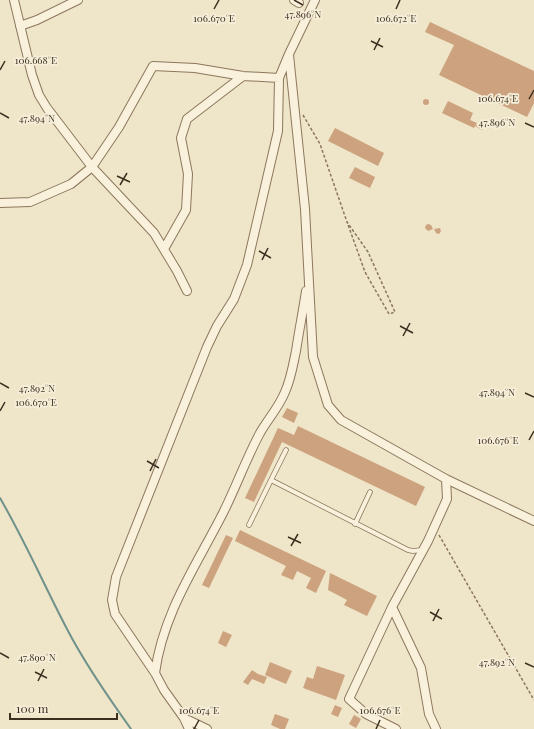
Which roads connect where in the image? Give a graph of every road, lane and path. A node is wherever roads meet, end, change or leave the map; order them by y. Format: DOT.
graph roads {
  1 [pos="14,0"];
  2 [pos="78,0"];
  3 [pos="315,0"];
  4 [pos="20,26"];
  5 [pos="289,54"];
  6 [pos="243,76"];
  7 [pos="279,78"];
  8 [pos="302,112"];
  9 [pos="92,167"];
  10 [pos="0,203"];
  11 [pos="347,222"];
  12 [pos="164,249"];
  13 [pos="308,277"];
  14 [pos="187,291"];
  15 [pos="286,450"];
  16 [pos="446,479"];
  17 [pos="271,480"];
  18 [pos="370,492"];
  19 [pos="534,521"];
  20 [pos="355,524"];
  21 [pos="250,525"];
  22 [pos="434,526"];
  23 [pos="423,549"];
  24 [pos="392,607"];
  25 [pos="155,673"];
  26 [pos="534,700"];
  27 [pos="184,718"];
  28 [pos="189,729"];
  29 [pos="207,729"];
  30 [pos="396,729"];
  31 [pos="436,729"];
  1 -- 4 [label="street"];
  2 -- 4 [label="street"];
  3 -- 5 [label="street"];
  4 -- 9 [label="street"];
  5 -- 7 [label="street"];
  5 -- 13 [label="street"];
  6 -- 7 [label="street"];
  6 -- 9 [label="street"];
  6 -- 12 [label="street"];
  7 -- 25 [label="street"];
  8 -- 11 [label="path"];
  9 -- 10 [label="street"];
  9 -- 12 [label="street"];
  11 -- 11 [label="path"];
  12 -- 14 [label="street"];
  13 -- 16 [label="street"];
  13 -- 25 [label="street"];
  15 -- 17 [label="lane"];
  16 -- 19 [label="street"];
  16 -- 22 [label="street"];
  17 -- 20 [label="lane"];
  17 -- 21 [label="lane"];
  18 -- 20 [label="lane"];
  20 -- 23 [label="lane"];
  22 -- 23 [label="street"];
  22 -- 26 [label="path"];
  23 -- 24 [label="street"];
  24 -- 30 [label="street"];
  24 -- 31 [label="street"];
  25 -- 27 [label="street"];
  27 -- 28 [label="street"];
  27 -- 29 [label="street"];
}
